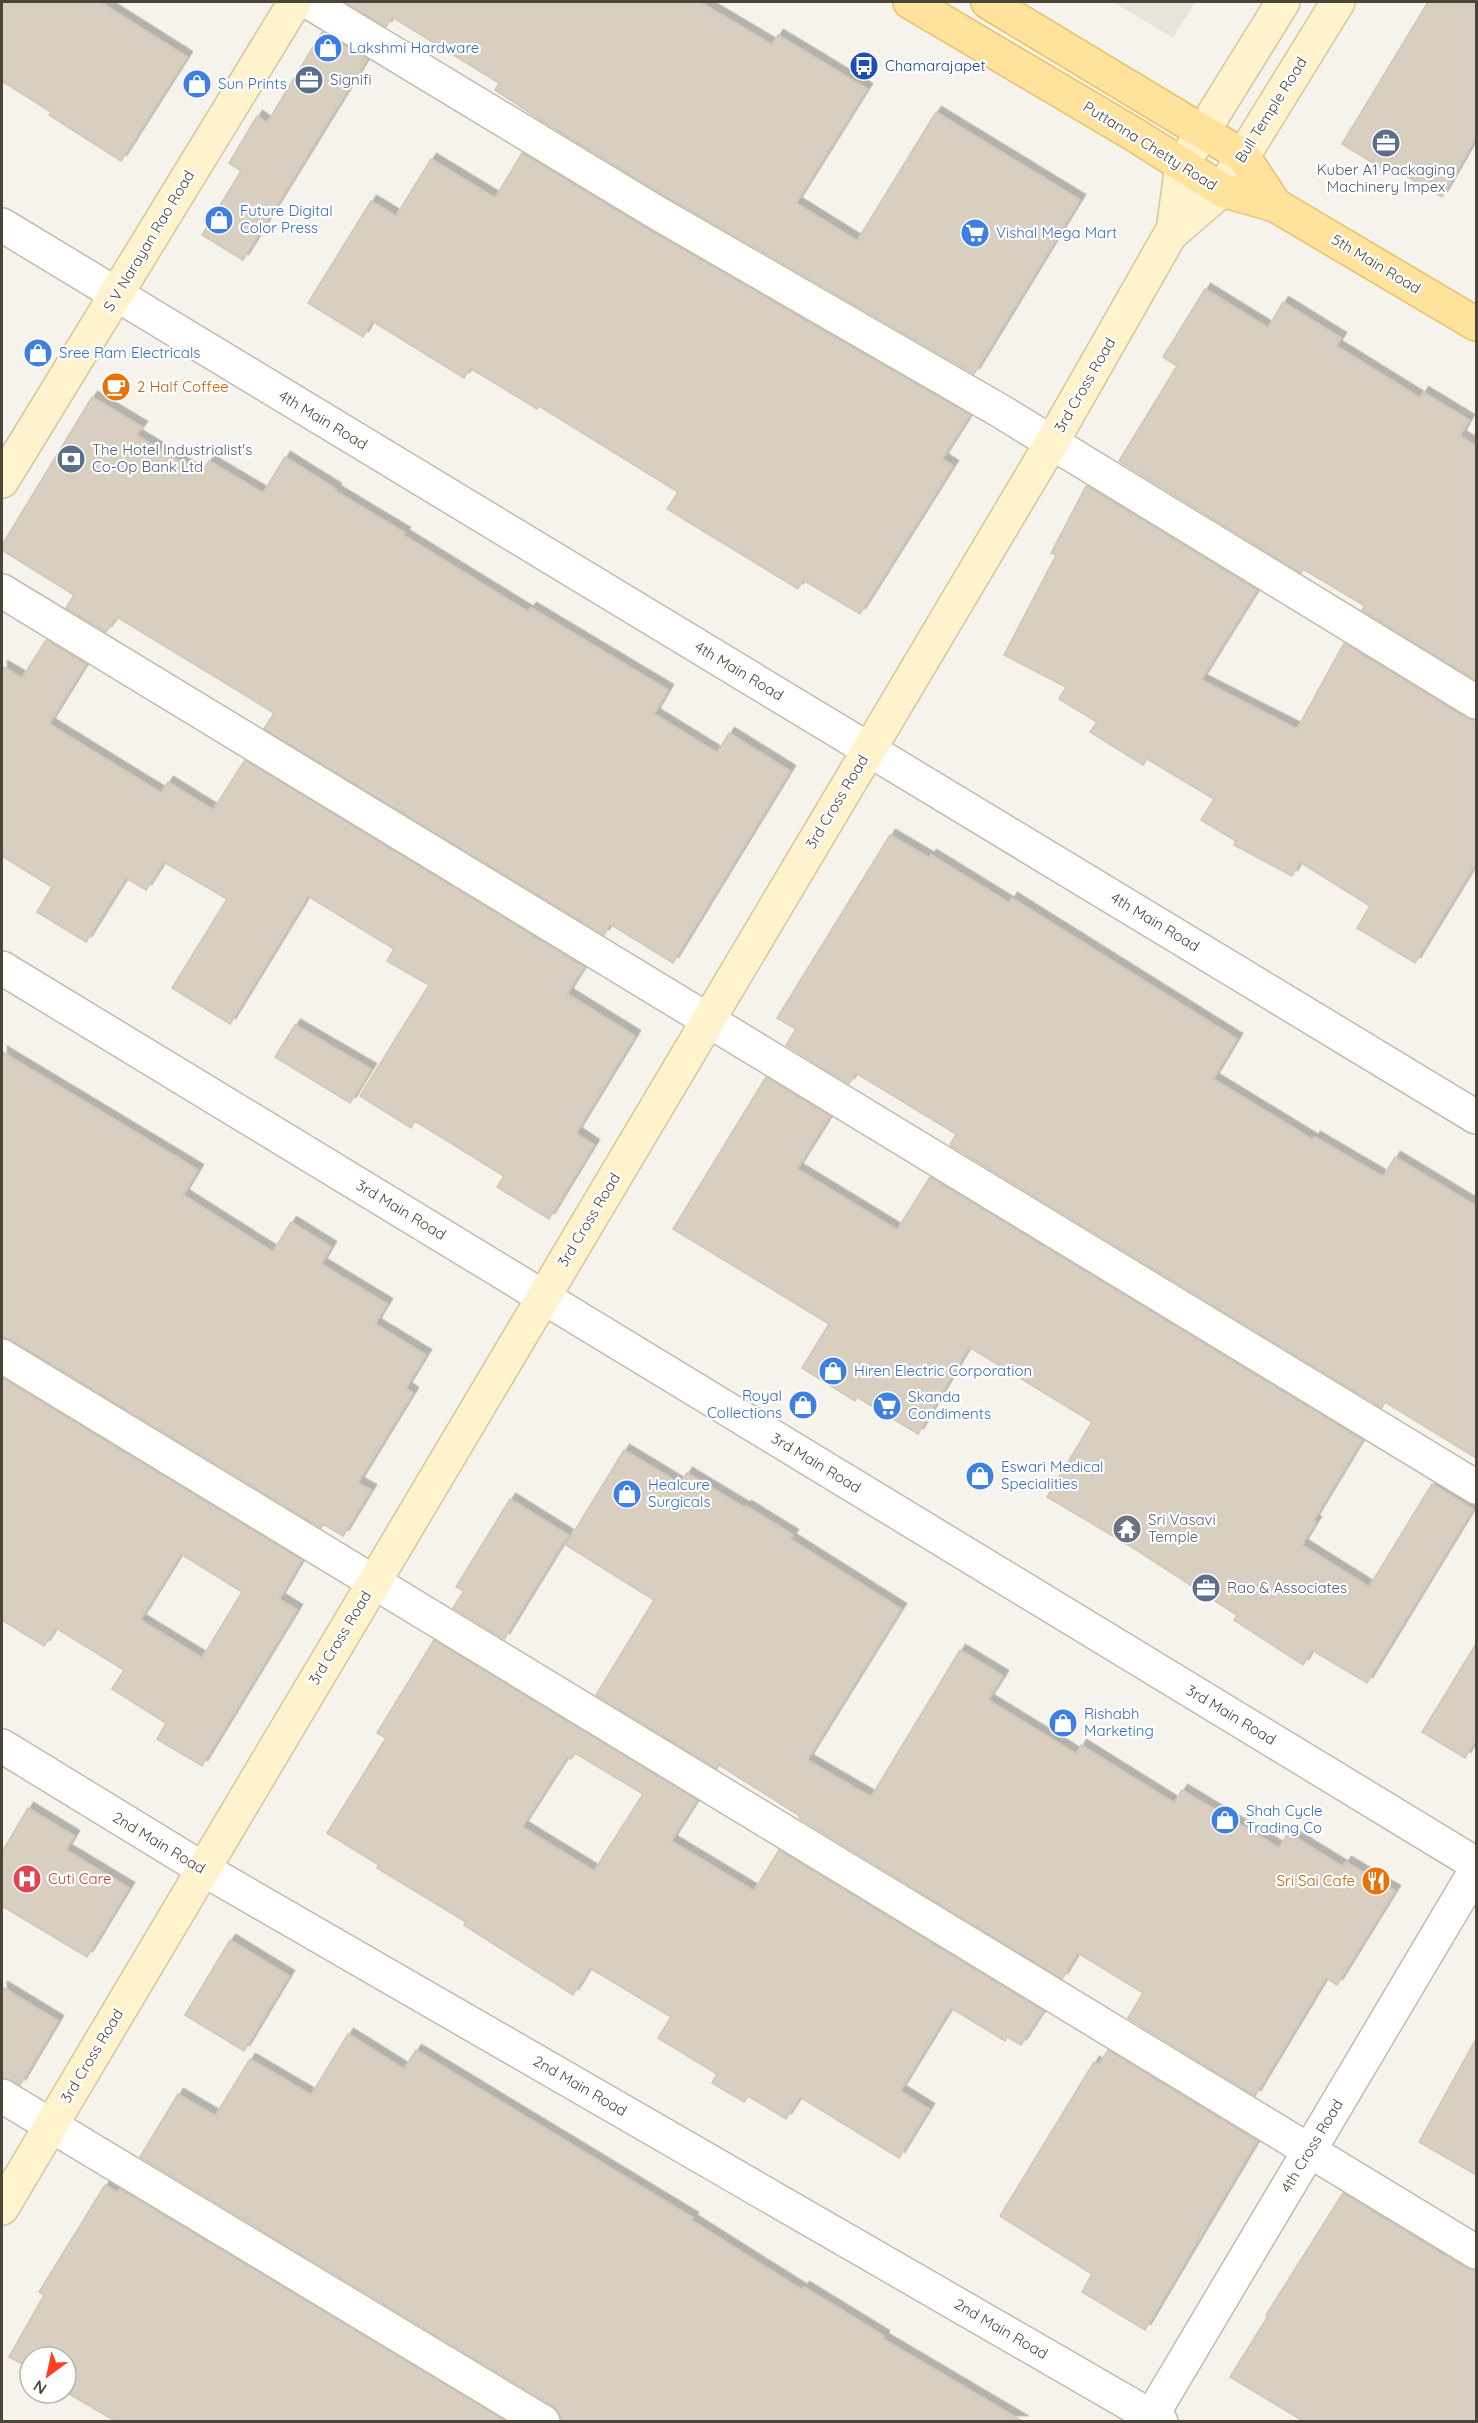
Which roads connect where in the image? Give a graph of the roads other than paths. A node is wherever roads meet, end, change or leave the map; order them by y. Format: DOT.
graph roads {
  1 [pos="295,2"];
  2 [pos="309,2"];
  3 [pos="910,2"];
  4 [pos="988,2"];
  5 [pos="1283,2"];
  6 [pos="1338,2"];
  7 [pos="1202,132"];
  8 [pos="1243,156"];
  9 [pos="1182,165"];
  10 [pos="1222,190"];
  11 [pos="1275,205"];
  12 [pos="2,225"];
  13 [pos="1173,231"];
  14 [pos="117,295"];
  15 [pos="1476,324"];
  16 [pos="1052,442"];
  17 [pos="2,481"];
  18 [pos="2,591"];
  19 [pos="1476,702"];
  20 [pos="868,750"];
  21 [pos="2,968"];
  22 [pos="707,1020"];
  23 [pos="1476,1117"];
  24 [pos="543,1297"];
  25 [pos="2,1356"];
  26 [pos="1476,1487"];
  27 [pos="373,1583"];
  28 [pos="2,1746"];
  29 [pos="1476,1864"];
  30 [pos="203,1869"];
  31 [pos="1476,1870"];
  32 [pos="2,2096"];
  33 [pos="51,2126"];
  34 [pos="1308,2151"];
  35 [pos="2,2208"];
  36 [pos="1476,2252"];
  37 [pos="1153,2419"];
  38 [pos="543,2421"];
  1 -- 14 [label="main road, S V Narayan Rao Road"];
  2 -- 16 [label="street"];
  3 -- 9 [label="main road, Puttanna Chetty Road"];
  4 -- 7 [label="main road"];
  5 -- 7 [label="main road"];
  6 -- 8 [label="main road, Bull Temple Road"];
  7 -- 8 [label="main road"];
  7 -- 9 [label="main road"];
  8 -- 10 [label="main road, Bull Temple Road"];
  8 -- 11 [label="main road"];
  9 -- 10 [label="main road, Puttanna Chetty Road"];
  9 -- 13 [label="main road"];
  10 -- 11 [label="main road, Puttanna Chetty Road"];
  10 -- 13 [label="main road, Bull Temple Road"];
  11 -- 15 [label="main road, 5th Main Road"];
  12 -- 14 [label="street, 4th Main Road"];
  13 -- 16 [label="main road, 3rd Cross Road"];
  14 -- 17 [label="main road, S V Narayan Rao Road"];
  14 -- 20 [label="street, 4th Main Road"];
  16 -- 19 [label="street"];
  16 -- 20 [label="main road, 3rd Cross Road"];
  18 -- 22 [label="street"];
  20 -- 22 [label="main road, 3rd Cross Road"];
  20 -- 23 [label="street, 4th Main Road"];
  21 -- 24 [label="street, 3rd Main Road"];
  22 -- 24 [label="main road, 3rd Cross Road"];
  22 -- 26 [label="street"];
  24 -- 27 [label="main road, 3rd Cross Road"];
  24 -- 29 [label="street, 3rd Main Road"];
  25 -- 27 [label="street"];
  27 -- 30 [label="main road, 3rd Cross Road"];
  27 -- 34 [label="street"];
  28 -- 30 [label="street, 2nd Main Road"];
  30 -- 33 [label="main road, 3rd Cross Road"];
  30 -- 37 [label="street, 2nd Main Road"];
  31 -- 34 [label="street, 4th Cross Road"];
  32 -- 33 [label="street"];
  33 -- 35 [label="main road, 3rd Cross Road"];
  33 -- 38 [label="street"];
  34 -- 36 [label="street"];
  34 -- 37 [label="street, 4th Cross Road"];
}
